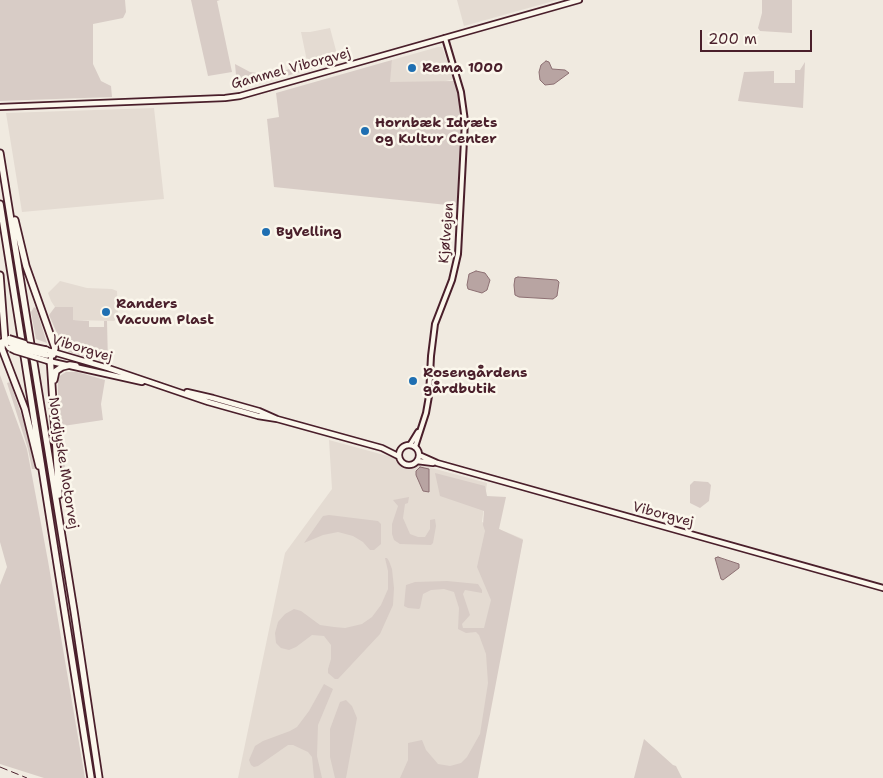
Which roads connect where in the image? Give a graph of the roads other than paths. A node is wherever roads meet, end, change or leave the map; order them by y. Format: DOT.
graph roads {
  1 [pos="579,0"];
  2 [pos="445,38"];
  3 [pos="0,106"];
  4 [pos="0,145"];
  5 [pos="0,153"];
  6 [pos="0,204"];
  7 [pos="0,275"];
  8 [pos="0,290"];
  9 [pos="5,342"];
  10 [pos="49,356"];
  11 [pos="76,366"];
  12 [pos="156,385"];
  13 [pos="52,392"];
  14 [pos="413,446"];
  15 [pos="382,448"];
  16 [pos="400,449"];
  17 [pos="419,455"];
  18 [pos="398,456"];
  19 [pos="417,462"];
  20 [pos="437,463"];
  21 [pos="883,588"];
  22 [pos="62,589"];
  23 [pos="74,611"];
  24 [pos="91,778"];
  25 [pos="99,778"];
  1 -- 2 [label="main road, Gammel Viborgvej"];
  2 -- 3 [label="main road, Gammel Viborgvej"];
  2 -- 14 [label="street, Kjølvejen"];
  4 -- 10 [label="highway"];
  5 -- 23 [label="highway, Nordjyske Motorvej"];
  6 -- 22 [label="highway, Nordjyske Motorvej"];
  7 -- 8 [label="highway"];
  8 -- 9 [label="highway"];
  9 -- 10 [label="highway, bridge"];
  9 -- 10 [label="main road, Viborgvej, bridge"];
  9 -- 22 [label="highway"];
  10 -- 11 [label="main road, Viborgvej"];
  10 -- 12 [label="main road, Viborgvej"];
  10 -- 13 [label="highway"];
  11 -- 12 [label="main road, Viborgvej"];
  11 -- 13 [label="highway"];
  12 -- 15 [label="main road, Viborgvej"];
  13 -- 23 [label="highway"];
  14 -- 16 [label="main road"];
  14 -- 17 [label="main road"];
  15 -- 16 [label="main road, Viborgvej"];
  15 -- 18 [label="main road, Viborgvej"];
  16 -- 18 [label="main road"];
  17 -- 19 [label="main road"];
  17 -- 20 [label="main road, Viborgvej"];
  18 -- 19 [label="main road"];
  19 -- 20 [label="main road, Viborgvej"];
  20 -- 21 [label="main road, Viborgvej"];
  22 -- 24 [label="highway, Nordjyske Motorvej"];
  23 -- 25 [label="highway, Nordjyske Motorvej"];
}
